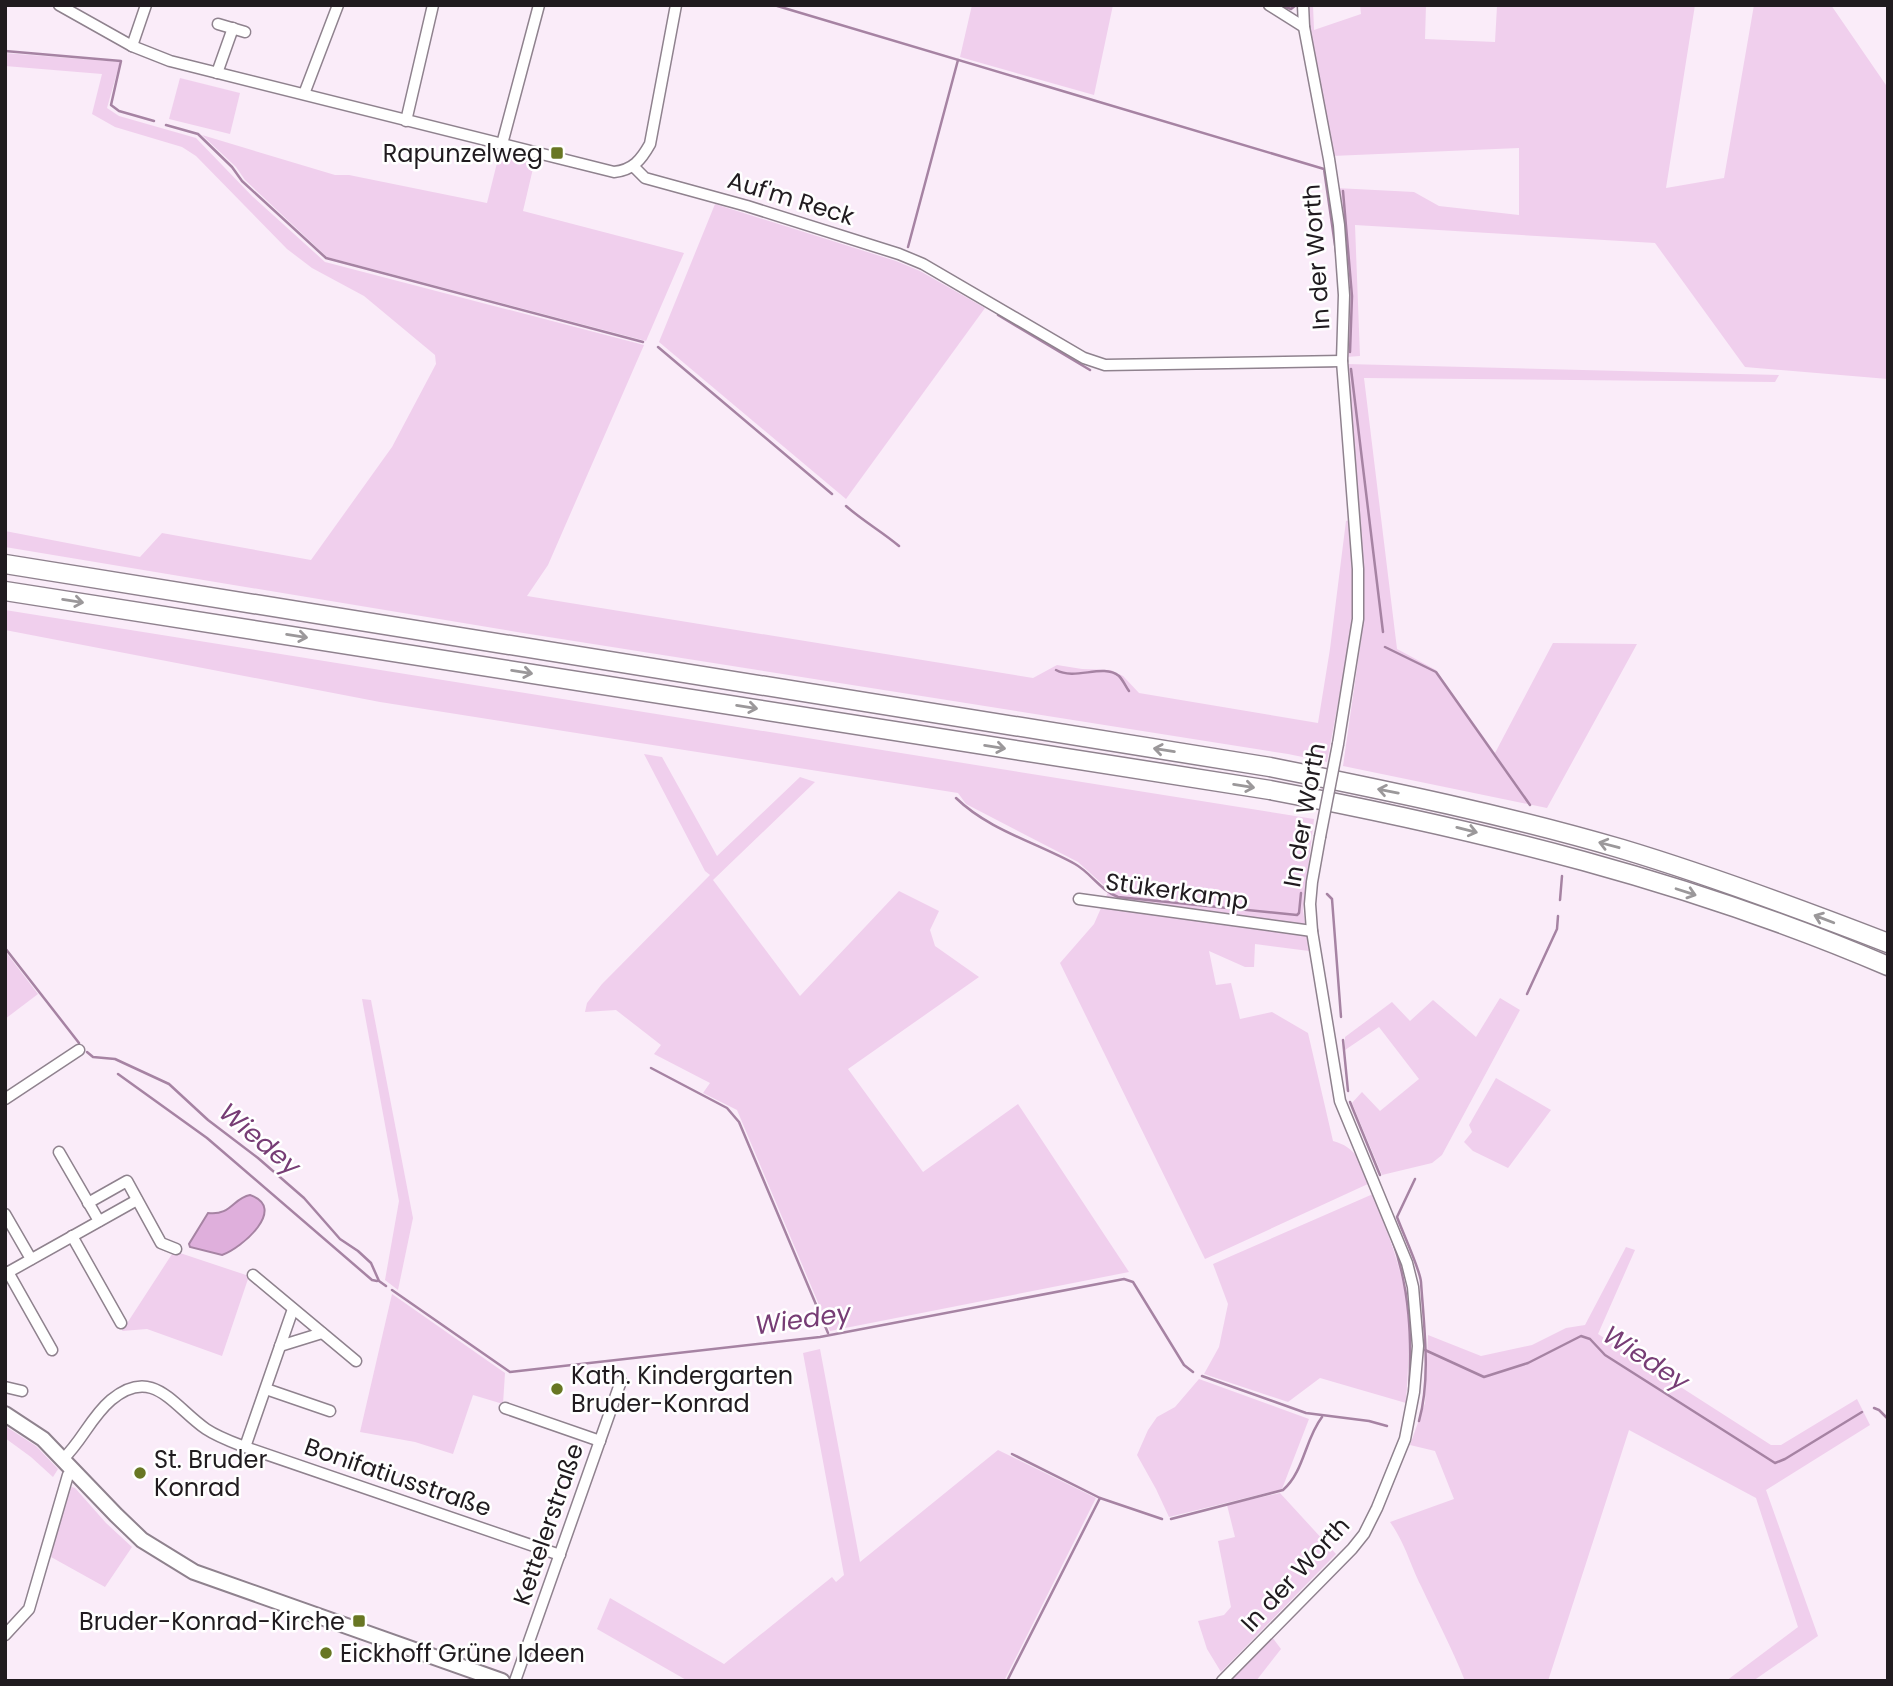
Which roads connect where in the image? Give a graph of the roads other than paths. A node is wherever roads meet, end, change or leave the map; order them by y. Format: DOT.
graph roads {
  1 [pos="59,5"];
  2 [pos="146,5"];
  3 [pos="338,5"];
  4 [pos="433,5"];
  5 [pos="539,5"];
  6 [pos="676,5"];
  7 [pos="1269,5"];
  8 [pos="1303,5"];
  9 [pos="218,24"];
  10 [pos="1304,27"];
  11 [pos="233,28"];
  12 [pos="245,32"];
  13 [pos="131,46"];
  14 [pos="217,73"];
  15 [pos="304,94"];
  16 [pos="406,121"];
  17 [pos="502,144"];
  18 [pos="633,166"];
  19 [pos="1342,361"];
  20 [pos="5,564"];
  21 [pos="5,591"];
  22 [pos="1079,899"];
  23 [pos="1312,931"];
  24 [pos="1888,943"];
  25 [pos="1888,966"];
  26 [pos="79,1050"];
  27 [pos="5,1099"];
  28 [pos="59,1152"];
  29 [pos="137,1200"];
  30 [pos="88,1203"];
  31 [pos="5,1214"];
  32 [pos="99,1221"];
  33 [pos="72,1236"];
  34 [pos="176,1249"];
  35 [pos="31,1259"];
  36 [pos="6,1273"];
  37 [pos="253,1275"];
  38 [pos="293,1309"];
  39 [pos="121,1322"];
  40 [pos="322,1333"];
  41 [pos="280,1346"];
  42 [pos="52,1350"];
  43 [pos="356,1361"];
  44 [pos="621,1381"];
  45 [pos="5,1387"];
  46 [pos="266,1389"];
  47 [pos="22,1391"];
  48 [pos="505,1408"];
  49 [pos="330,1411"];
  50 [pos="5,1414"];
  51 [pos="600,1441"];
  52 [pos="245,1447"];
  53 [pos="68,1464"];
  54 [pos="560,1555"];
  55 [pos="5,1635"];
  56 [pos="502,1681"];
  57 [pos="515,1681"];
  58 [pos="1222,1681"];
  1 -- 13 [label="street"];
  2 -- 13 [label="street"];
  3 -- 15 [label="street"];
  4 -- 16 [label="street"];
  5 -- 17 [label="street"];
  6 -- 18 [label="street"];
  7 -- 10 [label="street"];
  8 -- 10 [label="street, In der Worth"];
  9 -- 11 [label="street"];
  10 -- 19 [label="street, In der Worth"];
  11 -- 12 [label="street"];
  11 -- 14 [label="street"];
  13 -- 14 [label="street"];
  14 -- 15 [label="street"];
  15 -- 16 [label="street"];
  16 -- 17 [label="street"];
  17 -- 18 [label="street"];
  18 -- 19 [label="street, Auf'm Reck"];
  19 -- 23 [label="street, In der Worth, bridge"];
  24 -- 20 [label="highway, one-way"];
  21 -- 25 [label="highway, one-way"];
  22 -- 23 [label="street, Stükerkamp"];
  23 -- 58 [label="street, In der Worth"];
  26 -- 27 [label="street"];
  28 -- 30 [label="street"];
  29 -- 30 [label="street"];
  29 -- 32 [label="street"];
  29 -- 34 [label="street"];
  30 -- 32 [label="street"];
  31 -- 35 [label="street"];
  32 -- 33 [label="street"];
  33 -- 35 [label="street"];
  33 -- 39 [label="street"];
  35 -- 36 [label="street"];
  36 -- 42 [label="street"];
  37 -- 38 [label="street"];
  38 -- 40 [label="street"];
  38 -- 41 [label="street"];
  40 -- 41 [label="street"];
  40 -- 43 [label="street"];
  41 -- 46 [label="street"];
  44 -- 51 [label="street, Kettelerstraße"];
  45 -- 47 [label="street"];
  46 -- 49 [label="street"];
  46 -- 52 [label="street"];
  48 -- 51 [label="street"];
  50 -- 53 [label="street"];
  51 -- 54 [label="street, Kettelerstraße"];
  52 -- 53 [label="street, Bonifatiusstraße"];
  52 -- 54 [label="street, Bonifatiusstraße"];
  53 -- 55 [label="street, Bonifatiusstraße"];
  53 -- 56 [label="street"];
  54 -- 57 [label="street, Kettelerstraße"];
}
